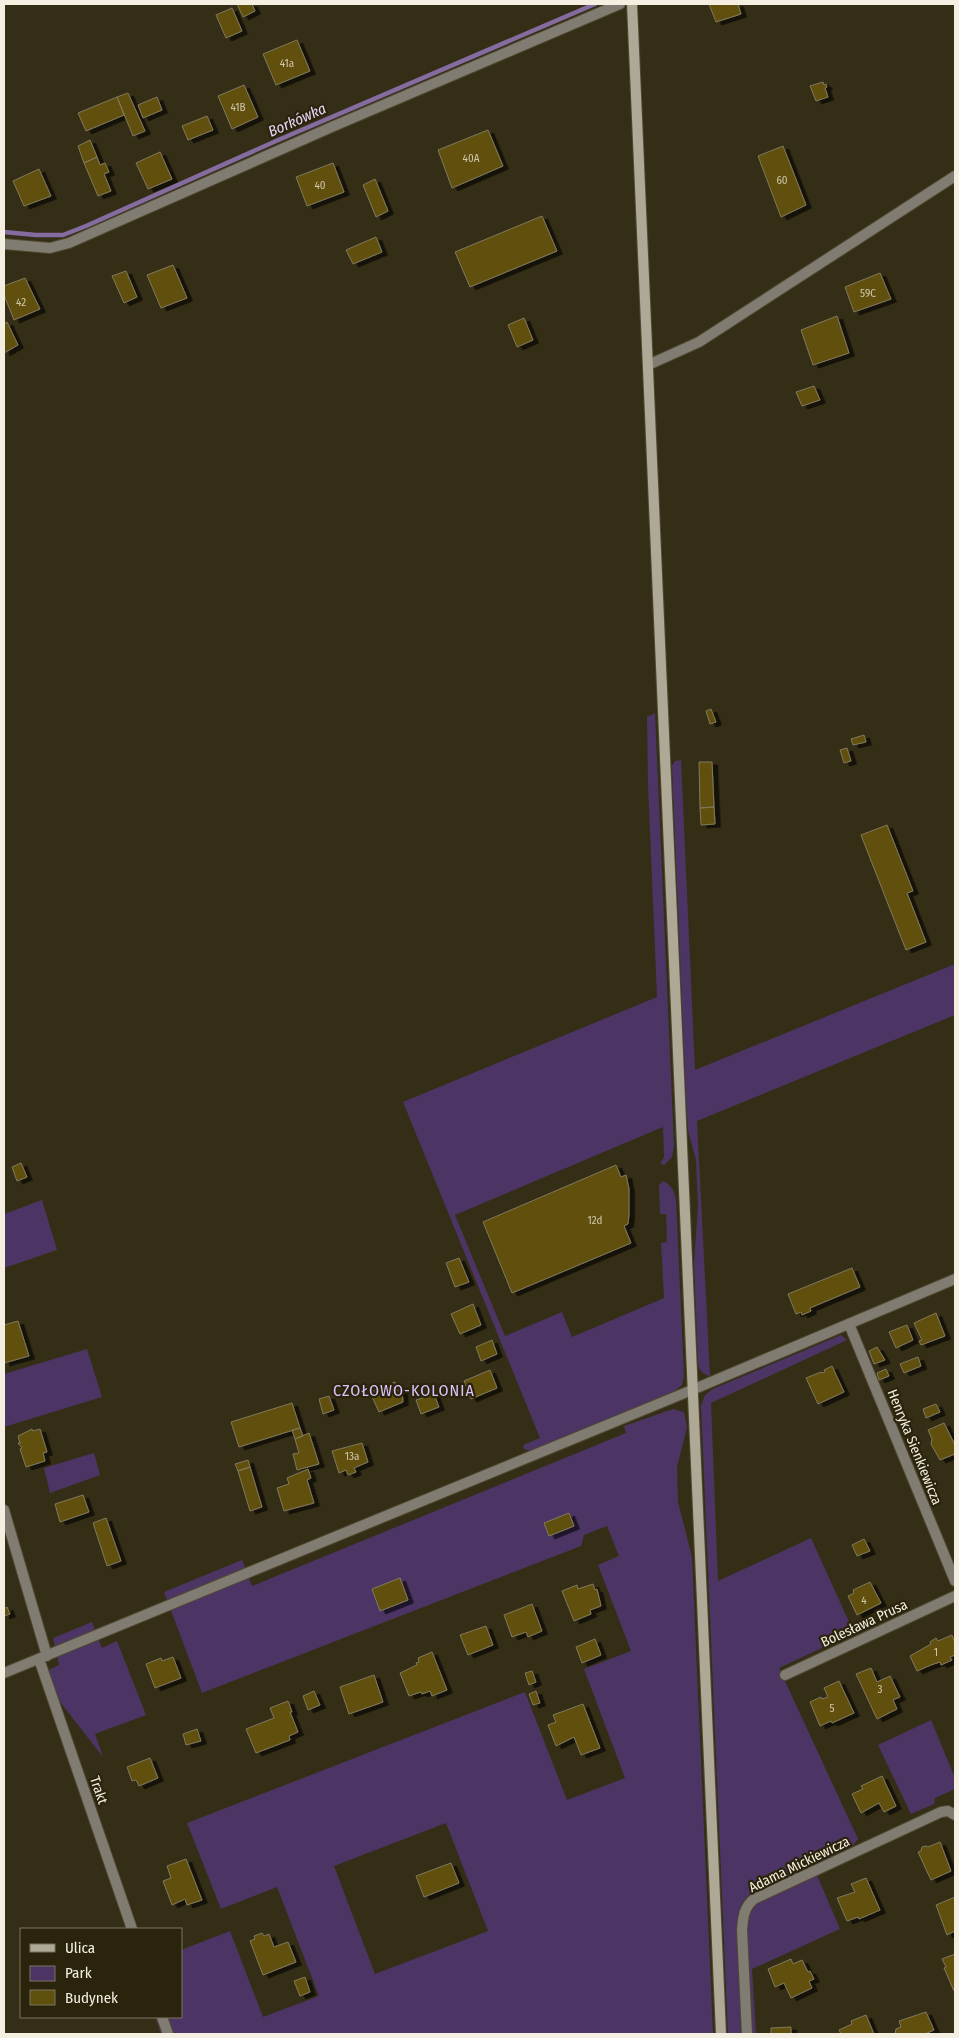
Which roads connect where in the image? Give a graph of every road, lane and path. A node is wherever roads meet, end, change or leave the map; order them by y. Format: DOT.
graph roads {
  1 [pos="620,4"];
  2 [pos="632,4"];
  3 [pos="955,176"];
  4 [pos="4,244"];
  5 [pos="648,365"];
  6 [pos="955,1279"];
  7 [pos="849,1324"];
  8 [pos="692,1390"];
  9 [pos="4,1510"];
  10 [pos="955,1581"];
  11 [pos="955,1596"];
  12 [pos="43,1657"];
  13 [pos="4,1673"];
  14 [pos="785,1675"];
  15 [pos="955,1815"];
  16 [pos="132,1928"];
  17 [pos="162,2018"];
  18 [pos="168,2034"];
  19 [pos="721,2034"];
  20 [pos="747,2034"];
  1 -- 4 [label="street"];
  2 -- 5 [label="main road"];
  3 -- 5 [label="street"];
  5 -- 8 [label="main road"];
  6 -- 7 [label="street"];
  7 -- 8 [label="street"];
  7 -- 10 [label="street, Henryka Sienkiewicza"];
  8 -- 12 [label="street"];
  8 -- 19 [label="main road"];
  9 -- 12 [label="street, Trakt"];
  11 -- 14 [label="street, Bolesława Prusa"];
  12 -- 13 [label="street"];
  12 -- 16 [label="street, Trakt"];
  15 -- 20 [label="street, Adama Mickiewicza"];
  17 -- 18 [label="street"];
}
